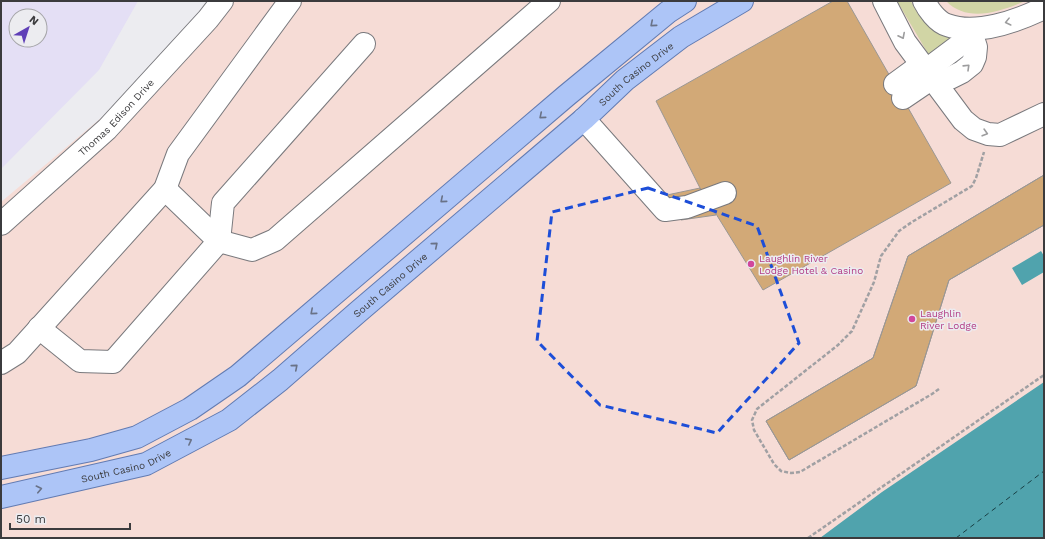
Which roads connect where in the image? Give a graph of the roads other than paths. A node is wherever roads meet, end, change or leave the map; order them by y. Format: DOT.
graph roads {
  1 [pos="222,1"];
  2 [pos="290,1"];
  3 [pos="549,1"];
  4 [pos="684,1"];
  5 [pos="742,1"];
  6 [pos="884,1"];
  7 [pos="924,1"];
  8 [pos="1044,8"];
  9 [pos="970,29"];
  10 [pos="364,44"];
  11 [pos="926,72"];
  12 [pos="899,91"];
  13 [pos="566,96"];
  14 [pos="1044,114"];
  15 [pos="584,119"];
  16 [pos="165,190"];
  17 [pos="725,193"];
  18 [pos="1,224"];
  19 [pos="219,241"];
  20 [pos="338,291"];
  21 [pos="358,312"];
  22 [pos="39,328"];
  23 [pos="1,363"];
  24 [pos="1,466"];
  25 [pos="1,497"];
  1 -- 18 [label="street, Thomas Edison Drive"];
  2 -- 16 [label="street"];
  3 -- 19 [label="street"];
  4 -- 13 [label="main road, one-way"];
  5 -- 15 [label="main road, South Casino Drive"];
  6 -- 11 [label="street, one-way"];
  7 -- 9 [label="street"];
  8 -- 9 [label="street, one-way"];
  9 -- 11 [label="street"];
  10 -- 19 [label="street"];
  11 -- 12 [label="street"];
  11 -- 14 [label="street, one-way"];
  13 -- 15 [label="main road"];
  13 -- 20 [label="main road, one-way"];
  15 -- 17 [label="street"];
  21 -- 15 [label="main road, South Casino Drive, one-way"];
  16 -- 19 [label="street"];
  16 -- 22 [label="street"];
  19 -- 22 [label="street"];
  20 -- 21 [label="main road"];
  20 -- 24 [label="main road, one-way"];
  25 -- 21 [label="main road, South Casino Drive, one-way"];
  22 -- 23 [label="street"];
}
